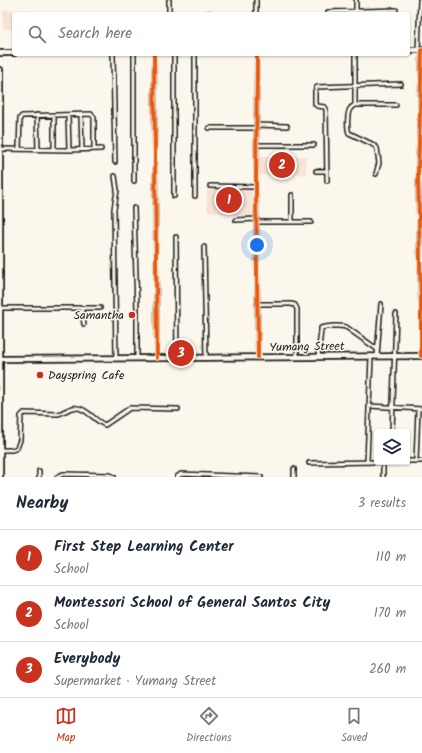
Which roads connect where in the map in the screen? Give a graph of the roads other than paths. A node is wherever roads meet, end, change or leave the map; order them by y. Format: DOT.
graph roads {
  1 [pos="169,0"];
  2 [pos="256,0"];
  3 [pos="356,0"];
  4 [pos="420,0"];
  5 [pos="396,10"];
  6 [pos="169,12"];
  7 [pos="256,12"];
  8 [pos="356,12"];
  9 [pos="369,12"];
  10 [pos="410,50"];
  11 [pos="421,50"];
  12 [pos="12,53"];
  13 [pos="0,54"];
  14 [pos="113,56"];
  15 [pos="134,56"];
  16 [pos="154,56"];
  17 [pos="174,56"];
  18 [pos="195,56"];
  19 [pos="257,56"];
  20 [pos="355,56"];
  21 [pos="0,70"];
  22 [pos="401,84"];
  23 [pos="355,86"];
  24 [pos="355,105"];
  25 [pos="396,105"];
  26 [pos="37,115"];
  27 [pos="54,115"];
  28 [pos="68,115"];
  29 [pos="81,115"];
  30 [pos="256,126"];
  31 [pos="287,126"];
  32 [pos="209,128"];
  33 [pos="0,140"];
  34 [pos="256,145"];
  35 [pos="314,145"];
  36 [pos="0,149"];
  37 [pos="19,149"];
  38 [pos="94,149"];
  39 [pos="102,149"];
  40 [pos="38,150"];
  41 [pos="54,150"];
  42 [pos="69,150"];
  43 [pos="82,150"];
  44 [pos="0,153"];
  45 [pos="115,162"];
  46 [pos="327,171"];
  47 [pos="316,172"];
  48 [pos="376,174"];
  49 [pos="418,174"];
  50 [pos="422,174"];
  51 [pos="115,176"];
  52 [pos="134,181"];
  53 [pos="327,181"];
  54 [pos="210,186"];
  55 [pos="256,187"];
  56 [pos="292,195"];
  57 [pos="174,196"];
  58 [pos="195,196"];
  59 [pos="420,201"];
  60 [pos="134,208"];
  61 [pos="420,219"];
  62 [pos="236,220"];
  63 [pos="257,221"];
  64 [pos="292,222"];
  65 [pos="311,222"];
  66 [pos="0,227"];
  67 [pos="176,237"];
  68 [pos="421,239"];
  69 [pos="204,247"];
  70 [pos="421,260"];
  71 [pos="421,280"];
  72 [pos="257,304"];
  73 [pos="380,304"];
  74 [pos="422,304"];
  75 [pos="1,308"];
  76 [pos="100,308"];
  77 [pos="82,309"];
  78 [pos="396,314"];
  79 [pos="84,324"];
  80 [pos="422,329"];
  81 [pos="377,348"];
  82 [pos="371,356"];
  83 [pos="377,356"];
  84 [pos="396,356"];
  85 [pos="421,356"];
  86 [pos="258,357"];
  87 [pos="297,357"];
  88 [pos="318,357"];
  89 [pos="0,358"];
  90 [pos="116,358"];
  91 [pos="137,358"];
  92 [pos="157,358"];
  93 [pos="177,358"];
  94 [pos="206,358"];
  95 [pos="369,406"];
  96 [pos="393,407"];
  97 [pos="178,409"];
  98 [pos="418,409"];
  99 [pos="422,409"];
  100 [pos="392,429"];
  101 [pos="0,450"];
  102 [pos="422,460"];
  103 [pos="410,461"];
  104 [pos="416,461"];
  105 [pos="367,462"];
  106 [pos="374,462"];
  107 [pos="309,463"];
  108 [pos="383,465"];
  109 [pos="294,469"];
  110 [pos="39,471"];
  111 [pos="0,473"];
  112 [pos="219,476"];
  113 [pos="0,477"];
  114 [pos="39,477"];
  115 [pos="57,477"];
  116 [pos="114,477"];
  117 [pos="177,477"];
  118 [pos="242,477"];
  119 [pos="261,477"];
  120 [pos="294,477"];
  121 [pos="383,477"];
  1 -- 6 [label="street"];
  2 -- 7 [label="street"];
  3 -- 8 [label="street"];
  4 -- 11 [label="street"];
  5 -- 9 [label="street"];
  10 -- 11 [label="main road"];
  11 -- 49 [label="street"];
  12 -- 13 [label="main road"];
  14 -- 45 [label="street"];
  15 -- 52 [label="street"];
  16 -- 92 [label="street"];
  17 -- 57 [label="street"];
  18 -- 58 [label="street"];
  19 -- 30 [label="street"];
  20 -- 23 [label="street"];
  21 -- 33 [label="main road"];
  22 -- 23 [label="street"];
  23 -- 24 [label="street"];
  23 -- 46 [label="street"];
  24 -- 25 [label="street"];
  24 -- 48 [label="street"];
  26 -- 27 [label="street"];
  26 -- 37 [label="street"];
  26 -- 40 [label="street"];
  27 -- 28 [label="street"];
  27 -- 41 [label="street"];
  28 -- 29 [label="street"];
  28 -- 42 [label="street"];
  29 -- 38 [label="street"];
  29 -- 43 [label="street"];
  30 -- 31 [label="street"];
  30 -- 32 [label="street"];
  30 -- 34 [label="street"];
  33 -- 36 [label="main road"];
  34 -- 35 [label="street"];
  34 -- 55 [label="street"];
  36 -- 37 [label="street"];
  36 -- 44 [label="main road"];
  37 -- 40 [label="street"];
  38 -- 39 [label="street"];
  38 -- 43 [label="street"];
  40 -- 41 [label="street"];
  41 -- 42 [label="street"];
  42 -- 43 [label="street"];
  44 -- 66 [label="main road"];
  46 -- 47 [label="street"];
  46 -- 53 [label="street"];
  49 -- 50 [label="street"];
  49 -- 59 [label="street"];
  51 -- 90 [label="street"];
  54 -- 55 [label="street"];
  55 -- 63 [label="street"];
  56 -- 64 [label="street"];
  59 -- 61 [label="street"];
  60 -- 91 [label="street"];
  61 -- 68 [label="street"];
  62 -- 63 [label="street"];
  63 -- 64 [label="street"];
  63 -- 72 [label="street"];
  64 -- 65 [label="street"];
  66 -- 75 [label="main road"];
  67 -- 93 [label="street"];
  68 -- 70 [label="street"];
  69 -- 94 [label="street"];
  70 -- 71 [label="street"];
  71 -- 74 [label="street"];
  72 -- 86 [label="street"];
  72 -- 87 [label="street"];
  73 -- 81 [label="street"];
  74 -- 80 [label="street"];
  75 -- 77 [label="street"];
  75 -- 89 [label="main road"];
  76 -- 77 [label="street"];
  77 -- 79 [label="street"];
  78 -- 84 [label="street"];
  80 -- 85 [label="street"];
  81 -- 83 [label="street"];
  81 -- 88 [label="street"];
  82 -- 83 [label="main road, Yumang Street"];
  82 -- 88 [label="main road, Yumang Street"];
  82 -- 95 [label="street"];
  83 -- 84 [label="main road, Yumang Street"];
  84 -- 85 [label="main road, Yumang Street"];
  84 -- 96 [label="street"];
  86 -- 87 [label="main road, Yumang Street"];
  86 -- 94 [label="main road, Yumang Street"];
  87 -- 88 [label="main road, Yumang Street"];
  89 -- 90 [label="main road, Yumang Street"];
  89 -- 101 [label="main road"];
  90 -- 91 [label="main road, Yumang Street"];
  91 -- 92 [label="main road, Yumang Street"];
  92 -- 93 [label="main road, Yumang Street"];
  93 -- 94 [label="main road, Yumang Street"];
  95 -- 96 [label="street"];
  95 -- 105 [label="street"];
  96 -- 98 [label="street"];
  96 -- 100 [label="street"];
  97 -- 101 [label="street"];
  98 -- 99 [label="street"];
  98 -- 104 [label="street"];
  101 -- 111 [label="main road"];
  102 -- 104 [label="street"];
  103 -- 104 [label="street"];
  105 -- 106 [label="street"];
  105 -- 107 [label="street"];
  108 -- 121 [label="street"];
  109 -- 120 [label="street"];
  110 -- 114 [label="street"];
  111 -- 113 [label="main road"];
  112 -- 117 [label="street"];
  112 -- 118 [label="street"];
  115 -- 116 [label="street"];
  118 -- 119 [label="street"];
}
